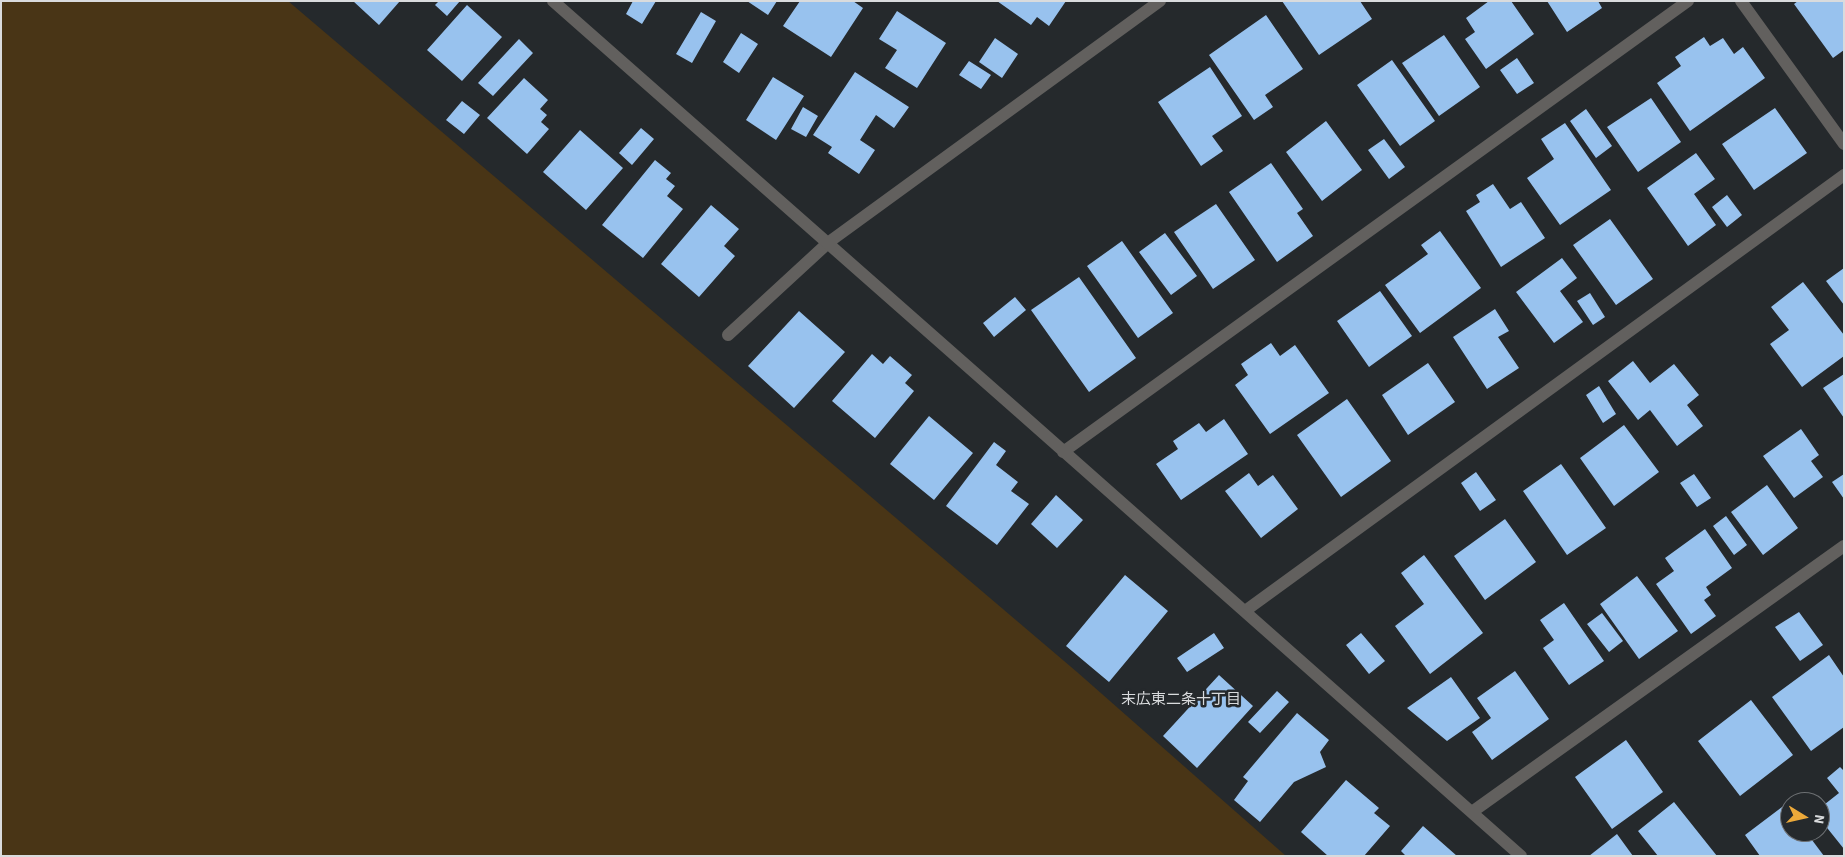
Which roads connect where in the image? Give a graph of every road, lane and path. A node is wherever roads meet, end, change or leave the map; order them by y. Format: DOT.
graph roads {
  1 [pos="553,1"];
  2 [pos="1160,1"];
  3 [pos="1688,1"];
  4 [pos="1742,1"];
  5 [pos="1844,144"];
  6 [pos="1844,175"];
  7 [pos="829,242"];
  8 [pos="728,335"];
  9 [pos="1063,452"];
  10 [pos="1844,546"];
  11 [pos="1245,611"];
  12 [pos="1472,812"];
  13 [pos="1521,856"];
  1 -- 7 [label="street"];
  2 -- 7 [label="street"];
  3 -- 9 [label="street"];
  4 -- 5 [label="street"];
  6 -- 11 [label="street"];
  7 -- 8 [label="street"];
  7 -- 9 [label="street"];
  9 -- 11 [label="street"];
  10 -- 12 [label="street"];
  11 -- 12 [label="street"];
  12 -- 13 [label="street"];
}
